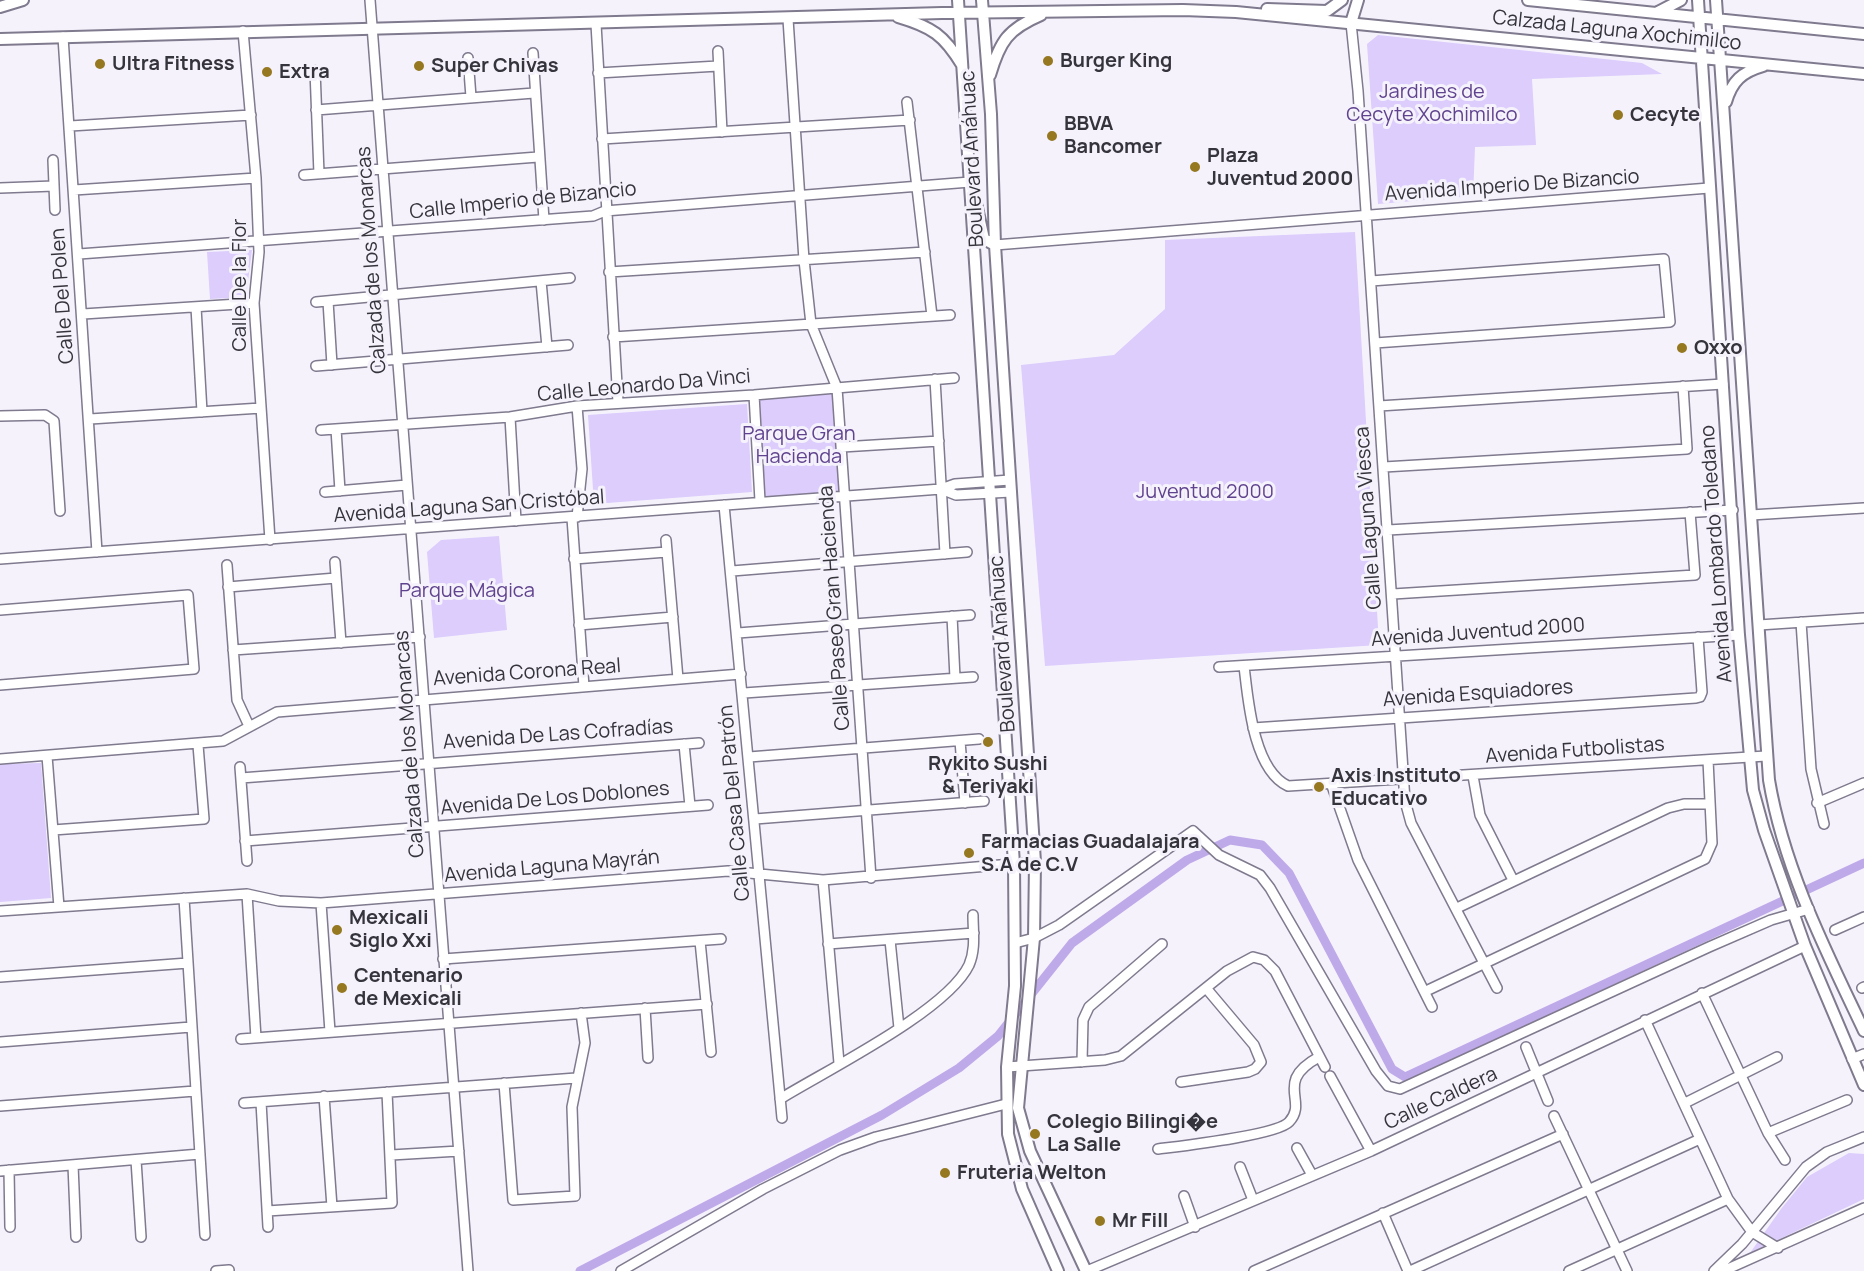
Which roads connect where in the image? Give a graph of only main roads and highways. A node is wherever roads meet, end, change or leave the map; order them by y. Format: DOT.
graph roads {
  1 [pos="23,0"];
  2 [pos="958,0"];
  3 [pos="982,0"];
  4 [pos="1342,0"];
  5 [pos="1358,0"];
  6 [pos="1528,0"];
  7 [pos="1681,0"];
  8 [pos="1698,0"];
  9 [pos="1716,0"];
  10 [pos="0,7"];
  11 [pos="1210,11"];
  12 [pos="959,12"];
  13 [pos="982,12"];
  14 [pos="1048,12"];
  15 [pos="1654,13"];
  16 [pos="886,14"];
  17 [pos="1699,18"];
  18 [pos="1718,19"];
  19 [pos="1351,23"];
  20 [pos="1864,34"];
  21 [pos="0,39"];
  22 [pos="1701,57"];
  23 [pos="1721,59"];
  24 [pos="1772,64"];
  25 [pos="964,67"];
  26 [pos="1864,74"];
  27 [pos="988,81"];
  28 [pos="1724,108"];
  29 [pos="970,183"];
  30 [pos="995,245"];
  31 [pos="1724,387"];
  32 [pos="1746,436"];
  33 [pos="1731,477"];
  34 [pos="1751,515"];
  35 [pos="1864,1031"];
  36 [pos="1858,1064"];
  37 [pos="1864,1085"];
  38 [pos="1058,1271"];
  39 [pos="1087,1271"];
  1 -- 10 [label="main road"];
  2 -- 12 [label="main road, Boulevard Anáhuac"];
  3 -- 13 [label="main road, Boulevard Anáhuac"];
  4 -- 11 [label="main road"];
  5 -- 19 [label="main road"];
  6 -- 15 [label="main road, Calzada Laguna Xochimilco"];
  7 -- 15 [label="main road"];
  8 -- 17 [label="main road, Avenida Lombardo Toledano"];
  9 -- 18 [label="main road, Avenida Lombardo Toledano"];
  11 -- 14 [label="main road, Calzada Laguna Xochimilco"];
  11 -- 19 [label="main road, Calzada Laguna Xochimilco"];
  12 -- 13 [label="main road, Calzada Laguna Xochimilco"];
  12 -- 16 [label="main road, Calzada Laguna Xochimilco"];
  12 -- 25 [label="main road, Boulevard Anáhuac"];
  13 -- 14 [label="main road, Calzada Laguna Xochimilco"];
  13 -- 27 [label="main road, Boulevard Anáhuac"];
  14 -- 27 [label="main road"];
  15 -- 17 [label="main road, Calzada Laguna Xochimilco"];
  16 -- 21 [label="main road, Calzada Laguna Xochimilco"];
  16 -- 25 [label="main road"];
  17 -- 18 [label="main road, Calzada Laguna Xochimilco"];
  17 -- 22 [label="main road, Avenida Lombardo Toledano"];
  18 -- 20 [label="main road, Calzada Laguna Xochimilco"];
  18 -- 23 [label="main road, Avenida Lombardo Toledano"];
  19 -- 22 [label="main road, Calzada Laguna Xochimilco"];
  22 -- 23 [label="main road, Calzada Laguna Xochimilco"];
  22 -- 31 [label="main road, Avenida Lombardo Toledano"];
  23 -- 24 [label="main road, Calzada Laguna Xochimilco"];
  23 -- 28 [label="main road, Avenida Lombardo Toledano"];
  24 -- 26 [label="main road, Calzada Laguna Xochimilco"];
  24 -- 28 [label="main road"];
  25 -- 29 [label="main road, Boulevard Anáhuac"];
  27 -- 30 [label="main road, Boulevard Anáhuac"];
  28 -- 32 [label="main road, Avenida Lombardo Toledano"];
  29 -- 30 [label="main road"];
  29 -- 38 [label="main road, Boulevard Anáhuac"];
  30 -- 39 [label="main road, Boulevard Anáhuac"];
  31 -- 32 [label="main road"];
  31 -- 33 [label="main road, Avenida Lombardo Toledano"];
  32 -- 34 [label="main road, Avenida Lombardo Toledano"];
  33 -- 34 [label="main road"];
  33 -- 36 [label="main road, Avenida Lombardo Toledano"];
  34 -- 35 [label="main road, Avenida Lombardo Toledano"];
  36 -- 37 [label="main road, Avenida Lombardo Toledano"];
}
